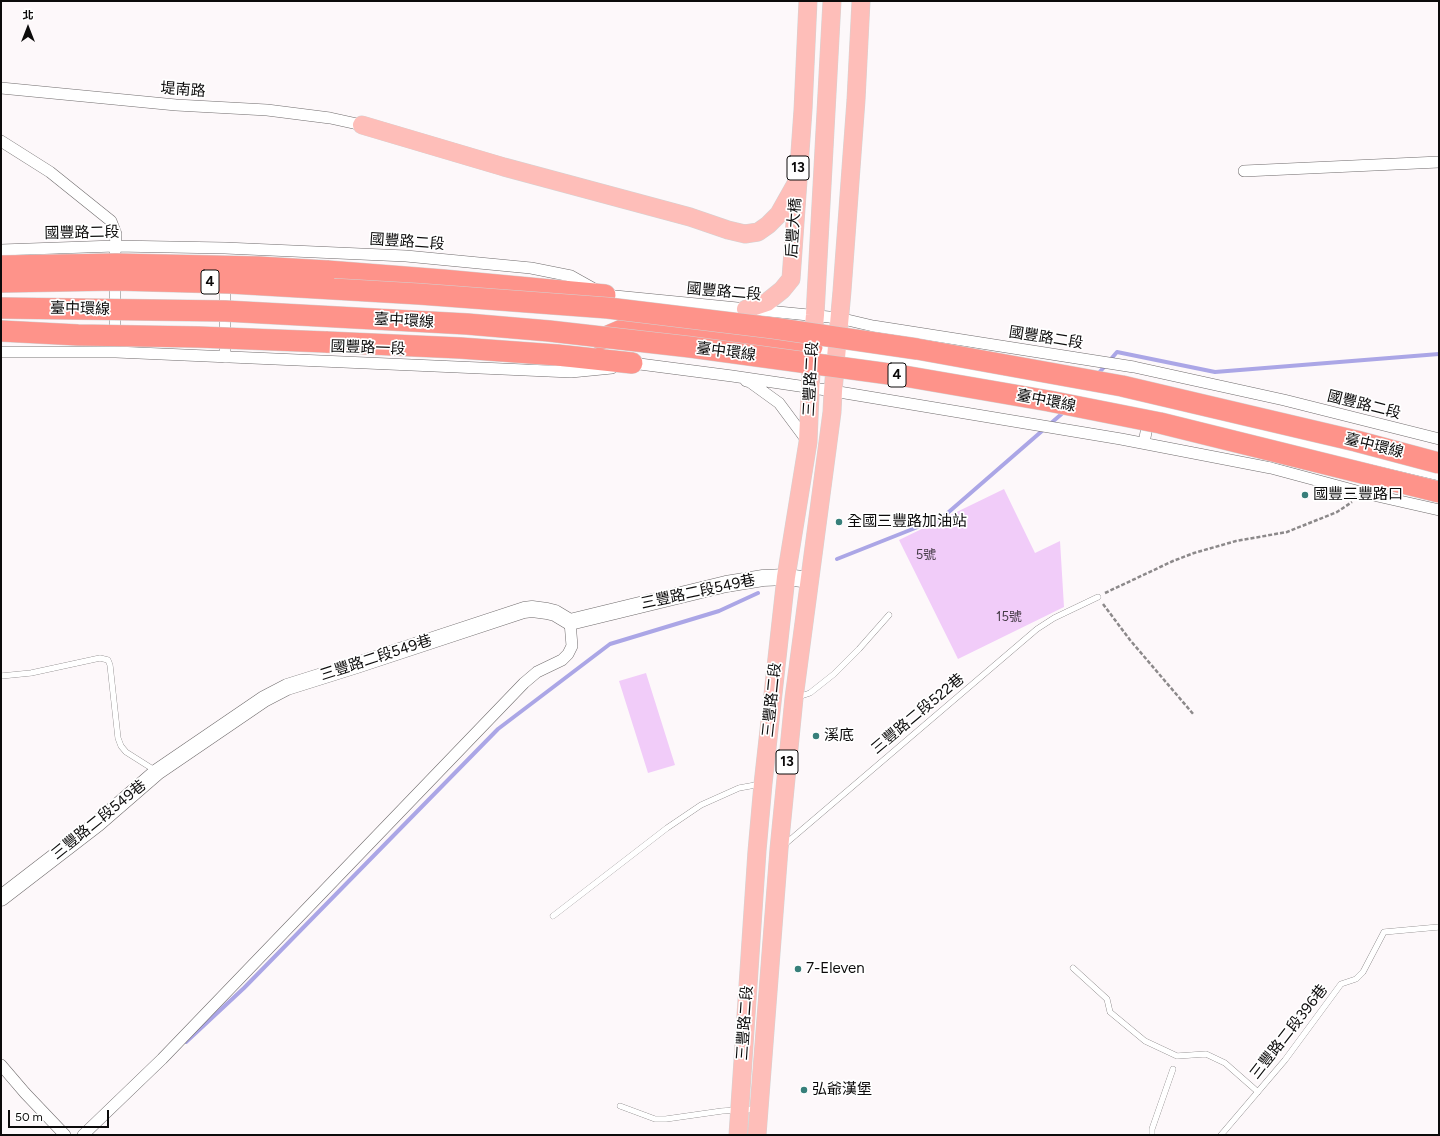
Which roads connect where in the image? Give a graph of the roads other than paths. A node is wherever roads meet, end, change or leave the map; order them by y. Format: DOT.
graph roads {
  1 [pos="808,1"];
  2 [pos="832,1"];
  3 [pos="861,1"];
  4 [pos="1,88"];
  5 [pos="362,125"];
  6 [pos="1,141"];
  7 [pos="1439,162"];
  8 [pos="1244,170"];
  9 [pos="797,182"];
  10 [pos="115,246"];
  11 [pos="225,248"];
  12 [pos="1,250"];
  13 [pos="1,266"];
  14 [pos="1,282"];
  15 [pos="605,295"];
  16 [pos="1,308"];
  17 [pos="746,309"];
  18 [pos="815,315"];
  19 [pos="839,318"];
  20 [pos="1,331"];
  21 [pos="812,347"];
  22 [pos="836,351"];
  23 [pos="1,352"];
  24 [pos="116,352"];
  25 [pos="557,355"];
  26 [pos="225,357"];
  27 [pos="632,363"];
  28 [pos="732,376"];
  29 [pos="810,388"];
  30 [pos="833,391"];
  31 [pos="1151,406"];
  32 [pos="1439,439"];
  33 [pos="808,442"];
  34 [pos="1144,443"];
  35 [pos="1374,460"];
  36 [pos="1439,462"];
  37 [pos="1439,475"];
  38 [pos="1368,480"];
  39 [pos="1439,492"];
  40 [pos="1439,510"];
  41 [pos="786,577"];
  42 [pos="810,580"];
  43 [pos="1098,597"];
  44 [pos="888,615"];
  45 [pos="570,622"];
  46 [pos="1,676"];
  47 [pos="794,698"];
  48 [pos="158,772"];
  49 [pos="763,784"];
  50 [pos="768,850"];
  51 [pos="1,898"];
  52 [pos="553,916"];
  53 [pos="1439,927"];
  54 [pos="1073,968"];
  55 [pos="1,1065"];
  56 [pos="1173,1069"];
  57 [pos="1258,1092"];
  58 [pos="620,1106"];
  59 [pos="759,1109"];
  60 [pos="740,1110"];
  61 [pos="65,1135"];
  62 [pos="83,1135"];
  63 [pos="738,1135"];
  64 [pos="757,1135"];
  65 [pos="1152,1135"];
  66 [pos="1221,1135"];
  1 -- 9 [label="main road, 后豐大橋 / 13"];
  2 -- 18 [label="main road, 后豐大橋 / 13"];
  3 -- 19 [label="main road, 13"];
  4 -- 5 [label="street, 堤南路"];
  5 -- 9 [label="main road"];
  6 -- 10 [label="street"];
  7 -- 8 [label="street"];
  9 -- 17 [label="main road, 后豐大橋 / 13"];
  10 -- 11 [label="street, 國豐路二段"];
  10 -- 12 [label="street, 國豐路二段"];
  10 -- 24 [label="street"];
  11 -- 15 [label="street, 國豐路二段"];
  11 -- 26 [label="street"];
  13 -- 15 [label="highway, bridge"];
  14 -- 36 [label="highway, 臺中環線 / 4, bridge"];
  15 -- 17 [label="street, 國豐路二段"];
  16 -- 39 [label="highway, 臺中環線 / 4, bridge"];
  17 -- 18 [label="street, 國豐路二段"];
  18 -- 19 [label="street, 國豐路二段"];
  18 -- 21 [label="main road, 三豐路二段 / 13"];
  19 -- 22 [label="main road, 三豐路二段 / 13"];
  19 -- 32 [label="street, 國豐路二段"];
  20 -- 25 [label="highway, bridge"];
  21 -- 22 [label="street"];
  21 -- 25 [label="highway"];
  21 -- 29 [label="main road, 三豐路二段 / 13"];
  22 -- 30 [label="main road, 三豐路二段 / 13"];
  22 -- 31 [label="street"];
  23 -- 24 [label="street, 國豐路一段"];
  24 -- 26 [label="street, 國豐路一段"];
  25 -- 27 [label="highway"];
  26 -- 27 [label="street, 國豐路一段"];
  27 -- 28 [label="street, 國豐路一段"];
  28 -- 29 [label="street"];
  28 -- 33 [label="street"];
  29 -- 30 [label="street"];
  29 -- 33 [label="main road, 三豐路二段 / 13"];
  30 -- 34 [label="street"];
  30 -- 42 [label="main road, 三豐路二段 / 13"];
  31 -- 34 [label="street"];
  31 -- 35 [label="street"];
  33 -- 41 [label="main road, 三豐路二段 / 13"];
  34 -- 40 [label="street"];
  35 -- 37 [label="street"];
  35 -- 38 [label="lane"];
  41 -- 42 [label="street, 三豐路二段549巷"];
  41 -- 45 [label="street, 三豐路二段549巷"];
  41 -- 49 [label="main road, 三豐路二段 / 13"];
  42 -- 47 [label="main road, 三豐路二段 / 13"];
  43 -- 50 [label="lane, 三豐路二段522巷"];
  44 -- 47 [label="lane"];
  45 -- 48 [label="street, 三豐路二段549巷"];
  45 -- 62 [label="street"];
  46 -- 48 [label="lane"];
  47 -- 50 [label="main road, 三豐路二段 / 13"];
  48 -- 51 [label="street, 三豐路二段549巷"];
  49 -- 50 [label="main road, 三豐路二段 / 13"];
  49 -- 52 [label="lane"];
  50 -- 59 [label="main road, 三豐路二段 / 13"];
  50 -- 60 [label="main road, 三豐路二段 / 13"];
  53 -- 57 [label="lane, 三豐路二段396巷"];
  54 -- 57 [label="lane"];
  55 -- 61 [label="street"];
  56 -- 65 [label="lane"];
  57 -- 66 [label="lane, 三豐路二段396巷"];
  58 -- 60 [label="lane"];
  59 -- 60 [label="lane"];
  59 -- 64 [label="main road, 三豐路二段 / 13"];
  60 -- 63 [label="main road, 三豐路二段 / 13"];
}
